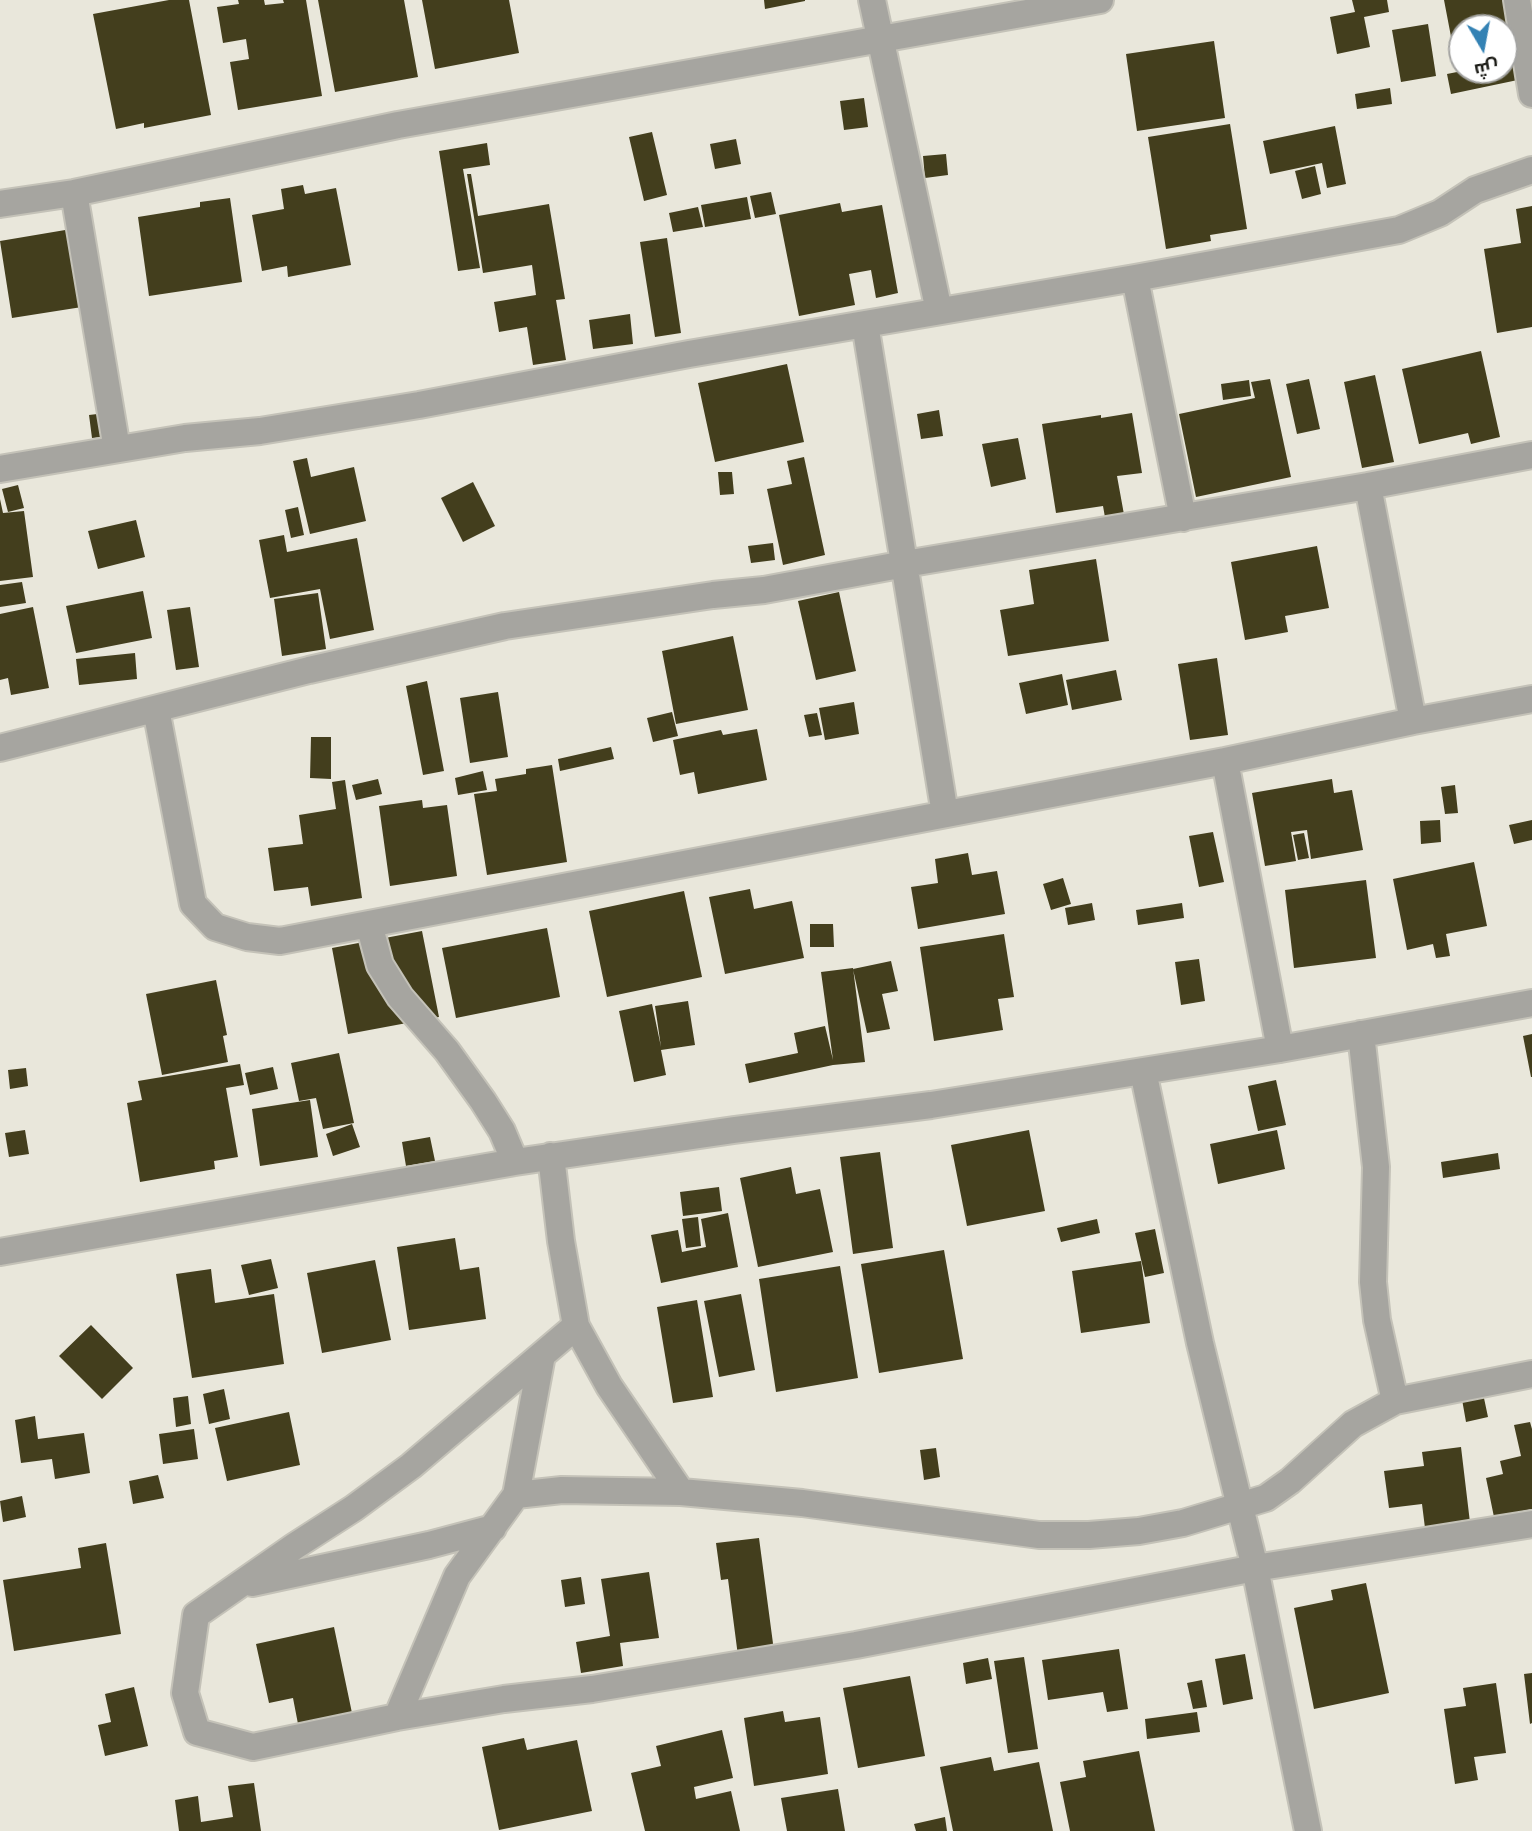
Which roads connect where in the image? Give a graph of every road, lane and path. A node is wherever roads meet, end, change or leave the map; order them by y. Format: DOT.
graph roads {
  1 [pos="872,0"];
  2 [pos="1100,0"];
  3 [pos="1517,0"];
  4 [pos="880,38"];
  5 [pos="1532,94"];
  6 [pos="1532,170"];
  7 [pos="74,193"];
  8 [pos="0,204"];
  9 [pos="1135,278"];
  10 [pos="939,312"];
  11 [pos="865,324"];
  12 [pos="117,449"];
  13 [pos="1532,455"];
  14 [pos="0,469"];
  15 [pos="1368,486"];
  16 [pos="1182,518"];
  17 [pos="905,564"];
  18 [pos="1532,699"];
  19 [pos="156,709"];
  20 [pos="1413,721"];
  21 [pos="0,748"];
  22 [pos="1225,761"];
  23 [pos="945,814"];
  24 [pos="369,924"];
  25 [pos="1532,1003"];
  26 [pos="1361,1034"];
  27 [pos="1280,1049"];
  28 [pos="1143,1071"];
  29 [pos="551,1156"];
  30 [pos="515,1162"];
  31 [pos="0,1252"];
  32 [pos="576,1326"];
  33 [pos="542,1355"];
  34 [pos="1532,1374"];
  35 [pos="1395,1401"];
  36 [pos="681,1492"];
  37 [pos="516,1495"];
  38 [pos="1239,1507"];
  39 [pos="1532,1524"];
  40 [pos="493,1528"];
  41 [pos="1255,1568"];
  42 [pos="240,1585"];
  43 [pos="397,1717"];
  44 [pos="1308,1831"];
  1 -- 4 [label="street"];
  2 -- 4 [label="street"];
  3 -- 5 [label="street"];
  4 -- 7 [label="street"];
  4 -- 10 [label="street"];
  6 -- 9 [label="street"];
  7 -- 8 [label="street"];
  7 -- 12 [label="street"];
  9 -- 10 [label="street"];
  9 -- 16 [label="street"];
  10 -- 11 [label="street"];
  11 -- 12 [label="street"];
  11 -- 17 [label="street"];
  12 -- 14 [label="street"];
  13 -- 15 [label="street"];
  15 -- 16 [label="street"];
  15 -- 20 [label="street"];
  16 -- 17 [label="street"];
  17 -- 19 [label="street"];
  17 -- 23 [label="street"];
  18 -- 20 [label="street"];
  19 -- 21 [label="street"];
  19 -- 24 [label="street"];
  20 -- 22 [label="street"];
  22 -- 23 [label="street"];
  22 -- 27 [label="street"];
  23 -- 24 [label="street"];
  24 -- 30 [label="street"];
  25 -- 26 [label="street"];
  26 -- 27 [label="street"];
  26 -- 35 [label="street"];
  27 -- 28 [label="street"];
  28 -- 29 [label="street"];
  28 -- 38 [label="street"];
  29 -- 30 [label="street"];
  29 -- 32 [label="street"];
  30 -- 31 [label="street"];
  32 -- 33 [label="street"];
  32 -- 36 [label="street"];
  33 -- 37 [label="street"];
  33 -- 42 [label="street"];
  34 -- 35 [label="street"];
  35 -- 38 [label="street"];
  36 -- 37 [label="street"];
  36 -- 38 [label="street"];
  37 -- 40 [label="street"];
  38 -- 41 [label="street"];
  39 -- 41 [label="street"];
  40 -- 42 [label="street"];
  40 -- 43 [label="street"];
  41 -- 43 [label="street"];
  41 -- 44 [label="street"];
  42 -- 43 [label="street"];
}
